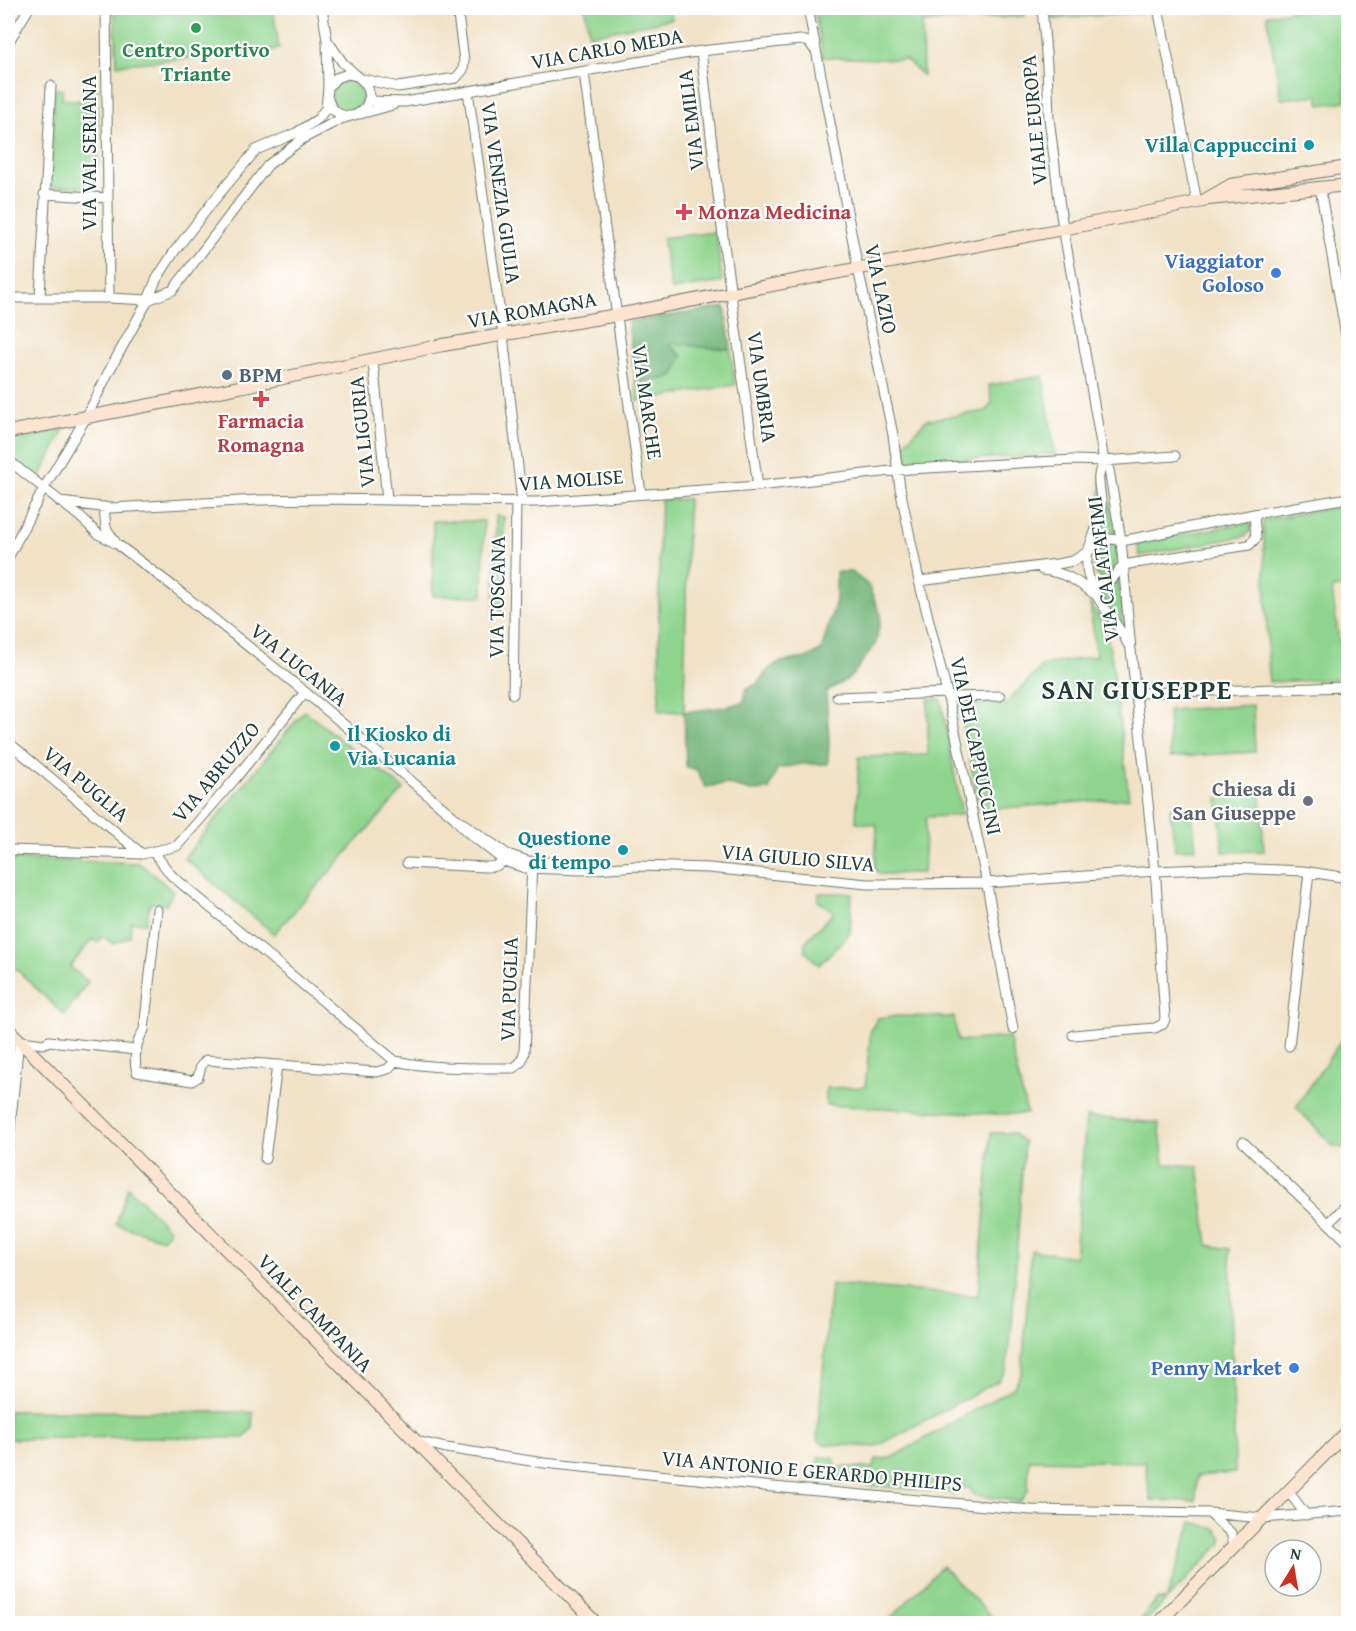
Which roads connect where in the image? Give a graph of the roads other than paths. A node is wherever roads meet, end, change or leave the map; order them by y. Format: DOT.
graph roads {
  1 [pos="29,8"];
  2 [pos="106,8"];
  3 [pos="322,8"];
  4 [pos="457,8"];
  5 [pos="808,8"];
  6 [pos="1042,8"];
  7 [pos="1158,8"];
  8 [pos="327,40"];
  9 [pos="8,43"];
  10 [pos="701,51"];
  11 [pos="815,51"];
  12 [pos="584,73"];
  13 [pos="360,78"];
  14 [pos="51,86"];
  15 [pos="468,91"];
  16 [pos="328,93"];
  17 [pos="369,101"];
  18 [pos="400,102"];
  19 [pos="354,115"];
  20 [pos="1348,167"];
  21 [pos="1348,185"];
  22 [pos="1320,188"];
  23 [pos="44,194"];
  24 [pos="108,198"];
  25 [pos="1202,200"];
  26 [pos="1064,228"];
  27 [pos="858,268"];
  28 [pos="731,292"];
  29 [pos="40,297"];
  30 [pos="8,298"];
  31 [pos="109,298"];
  32 [pos="148,300"];
  33 [pos="617,315"];
  34 [pos="503,335"];
  35 [pos="1348,346"];
  36 [pos="373,361"];
  37 [pos="87,416"];
  38 [pos="8,432"];
  39 [pos="1175,456"];
  40 [pos="8,460"];
  41 [pos="1104,461"];
  42 [pos="899,471"];
  43 [pos="758,486"];
  44 [pos="44,489"];
  45 [pos="641,494"];
  46 [pos="1348,498"];
  47 [pos="387,499"];
  48 [pos="60,502"];
  49 [pos="519,502"];
  50 [pos="104,507"];
  51 [pos="1254,514"];
  52 [pos="1121,540"];
  53 [pos="117,544"];
  54 [pos="1088,551"];
  55 [pos="8,558"];
  56 [pos="1123,565"];
  57 [pos="1025,569"];
  58 [pos="919,581"];
  59 [pos="1091,590"];
  60 [pos="1131,655"];
  61 [pos="1348,687"];
  62 [pos="305,692"];
  63 [pos="1137,693"];
  64 [pos="513,694"];
  65 [pos="947,695"];
  66 [pos="1000,696"];
  67 [pos="837,697"];
  68 [pos="8,742"];
  69 [pos="8,850"];
  70 [pos="153,851"];
  71 [pos="142,854"];
  72 [pos="505,858"];
  73 [pos="407,863"];
  74 [pos="532,865"];
  75 [pos="1155,871"];
  76 [pos="1309,872"];
  77 [pos="1348,878"];
  78 [pos="987,883"];
  79 [pos="157,910"];
  80 [pos="8,1029"];
  81 [pos="1013,1029"];
  82 [pos="1072,1035"];
  83 [pos="13,1040"];
  84 [pos="1289,1046"];
  85 [pos="136,1050"];
  86 [pos="395,1061"];
  87 [pos="277,1065"];
  88 [pos="1243,1142"];
  89 [pos="8,1147"];
  90 [pos="265,1159"];
  91 [pos="1348,1203"];
  92 [pos="1329,1222"];
  93 [pos="1348,1242"];
  94 [pos="1348,1431"];
  95 [pos="414,1440"];
  96 [pos="1288,1491"];
  97 [pos="1348,1511"];
  98 [pos="1209,1513"];
  99 [pos="1306,1515"];
  100 [pos="1262,1518"];
  101 [pos="1234,1545"];
  102 [pos="597,1623"];
  103 [pos="1157,1623"];
  1 -- 9 [label="street"];
  2 -- 24 [label="street, VIA VAL SERIANA"];
  3 -- 8 [label="street"];
  4 -- 13 [label="street"];
  5 -- 11 [label="street, VIA LAZIO"];
  6 -- 26 [label="street, VIALE EUROPA"];
  7 -- 25 [label="street"];
  8 -- 13 [label="street"];
  8 -- 16 [label="street"];
  10 -- 11 [label="street, VIA CARLO MEDA"];
  10 -- 12 [label="street, VIA CARLO MEDA"];
  10 -- 28 [label="street, VIA EMILIA"];
  11 -- 27 [label="street, VIA LAZIO"];
  12 -- 15 [label="street, VIA CARLO MEDA"];
  12 -- 33 [label="street, VIA MARCHE"];
  13 -- 16 [label="street"];
  13 -- 17 [label="street"];
  14 -- 23 [label="street"];
  15 -- 18 [label="street, VIA CARLO MEDA"];
  15 -- 34 [label="street, VIA VENEZIA GIULIA"];
  16 -- 19 [label="street"];
  16 -- 32 [label="street"];
  17 -- 18 [label="street, VIA CARLO MEDA"];
  17 -- 19 [label="street, VIA CARLO MEDA"];
  18 -- 19 [label="street, VIA CARLO MEDA"];
  19 -- 32 [label="street, VIA CARLO MEDA"];
  20 -- 25 [label="street"];
  21 -- 22 [label="street"];
  22 -- 25 [label="street"];
  22 -- 35 [label="street"];
  23 -- 24 [label="street"];
  23 -- 29 [label="street"];
  24 -- 31 [label="street, VIA VAL SERIANA"];
  25 -- 26 [label="street, VIA ROMAGNA"];
  26 -- 27 [label="street, VIA ROMAGNA"];
  26 -- 41 [label="street, VIA CALATAFIMI"];
  27 -- 28 [label="street, VIA ROMAGNA"];
  27 -- 42 [label="street, VIA LAZIO"];
  28 -- 33 [label="street, VIA ROMAGNA"];
  28 -- 43 [label="street, VIA UMBRIA"];
  29 -- 30 [label="street, VIA CARLO MEDA"];
  29 -- 31 [label="street, VIA CARLO MEDA"];
  31 -- 32 [label="street, VIA CARLO MEDA"];
  32 -- 37 [label="street"];
  33 -- 34 [label="street, VIA ROMAGNA"];
  33 -- 45 [label="street, VIA MARCHE"];
  34 -- 36 [label="street, VIA ROMAGNA"];
  34 -- 49 [label="street, VIA TOSCANA"];
  36 -- 37 [label="street, VIA ROMAGNA"];
  36 -- 47 [label="street, VIA LIGURIA"];
  37 -- 38 [label="street, VIA ROMAGNA"];
  37 -- 44 [label="street"];
  39 -- 41 [label="street, VIA MOLISE"];
  40 -- 44 [label="street"];
  41 -- 42 [label="street, VIA MOLISE"];
  41 -- 52 [label="street, VIA CALATAFIMI"];
  41 -- 54 [label="street, VIA CALATAFIMI"];
  42 -- 43 [label="street, VIA MOLISE"];
  42 -- 58 [label="street, VIA DEI CAPPUCCINI"];
  43 -- 45 [label="street, VIA MOLISE"];
  44 -- 48 [label="street"];
  44 -- 55 [label="street"];
  45 -- 49 [label="street, VIA MOLISE"];
  46 -- 51 [label="street"];
  47 -- 49 [label="street, VIA MOLISE"];
  47 -- 50 [label="street, VIA MOLISE"];
  48 -- 50 [label="street, VIA MOLISE"];
  48 -- 53 [label="street, VIA LUCANIA"];
  49 -- 64 [label="street, VIA TOSCANA"];
  50 -- 53 [label="street, VIA LUCANIA"];
  51 -- 52 [label="street"];
  51 -- 56 [label="street"];
  52 -- 54 [label="street"];
  52 -- 56 [label="street, VIA CALATAFIMI"];
  53 -- 62 [label="street, VIA LUCANIA"];
  54 -- 57 [label="street"];
  54 -- 59 [label="street, VIA CALATAFIMI"];
  56 -- 59 [label="street"];
  56 -- 60 [label="street, VIA CALATAFIMI"];
  57 -- 58 [label="street"];
  57 -- 59 [label="street"];
  58 -- 65 [label="street, VIA DEI CAPPUCCINI"];
  59 -- 60 [label="street, VIA CALATAFIMI"];
  60 -- 63 [label="street, VIA CALATAFIMI"];
  61 -- 63 [label="street"];
  62 -- 70 [label="street, VIA ABRUZZO"];
  62 -- 72 [label="street, VIA LUCANIA"];
  63 -- 75 [label="street, VIA CALATAFIMI"];
  65 -- 66 [label="street"];
  65 -- 67 [label="street"];
  65 -- 78 [label="street, VIA DEI CAPPUCCINI"];
  68 -- 71 [label="street, VIA PUGLIA"];
  69 -- 71 [label="street, VIA ABRUZZO"];
  70 -- 71 [label="street, VIA ABRUZZO"];
  70 -- 86 [label="street"];
  72 -- 73 [label="street, VIA GIULIO SILVA"];
  72 -- 74 [label="street, VIA GIULIO SILVA"];
  74 -- 78 [label="street, VIA GIULIO SILVA"];
  74 -- 86 [label="street, VIA PUGLIA"];
  75 -- 76 [label="street, VIA GIULIO SILVA"];
  75 -- 78 [label="street, VIA GIULIO SILVA"];
  75 -- 82 [label="street, VIA CALATAFIMI"];
  76 -- 77 [label="street, VIA GIULIO SILVA"];
  76 -- 84 [label="street"];
  78 -- 81 [label="street, VIA DEI CAPPUCCINI"];
  79 -- 85 [label="street"];
  80 -- 83 [label="street, VIALE CAMPANIA"];
  83 -- 85 [label="street"];
  83 -- 89 [label="street"];
  83 -- 95 [label="street, VIALE CAMPANIA"];
  85 -- 87 [label="street"];
  86 -- 87 [label="street"];
  87 -- 90 [label="street"];
  88 -- 92 [label="street"];
  91 -- 92 [label="street"];
  92 -- 93 [label="street"];
  94 -- 96 [label="street"];
  95 -- 98 [label="street, VIA ANTONIO E GERARDO PHILIPS"];
  95 -- 102 [label="street, VIALE CAMPANIA"];
  96 -- 99 [label="street"];
  96 -- 100 [label="street"];
  97 -- 99 [label="street, VIA ANTONIO E GERARDO PHILIPS"];
  98 -- 100 [label="street, VIA ANTONIO E GERARDO PHILIPS"];
  98 -- 101 [label="street"];
  99 -- 100 [label="street, VIA ANTONIO E GERARDO PHILIPS"];
  100 -- 101 [label="street"];
  101 -- 103 [label="street"];
}
